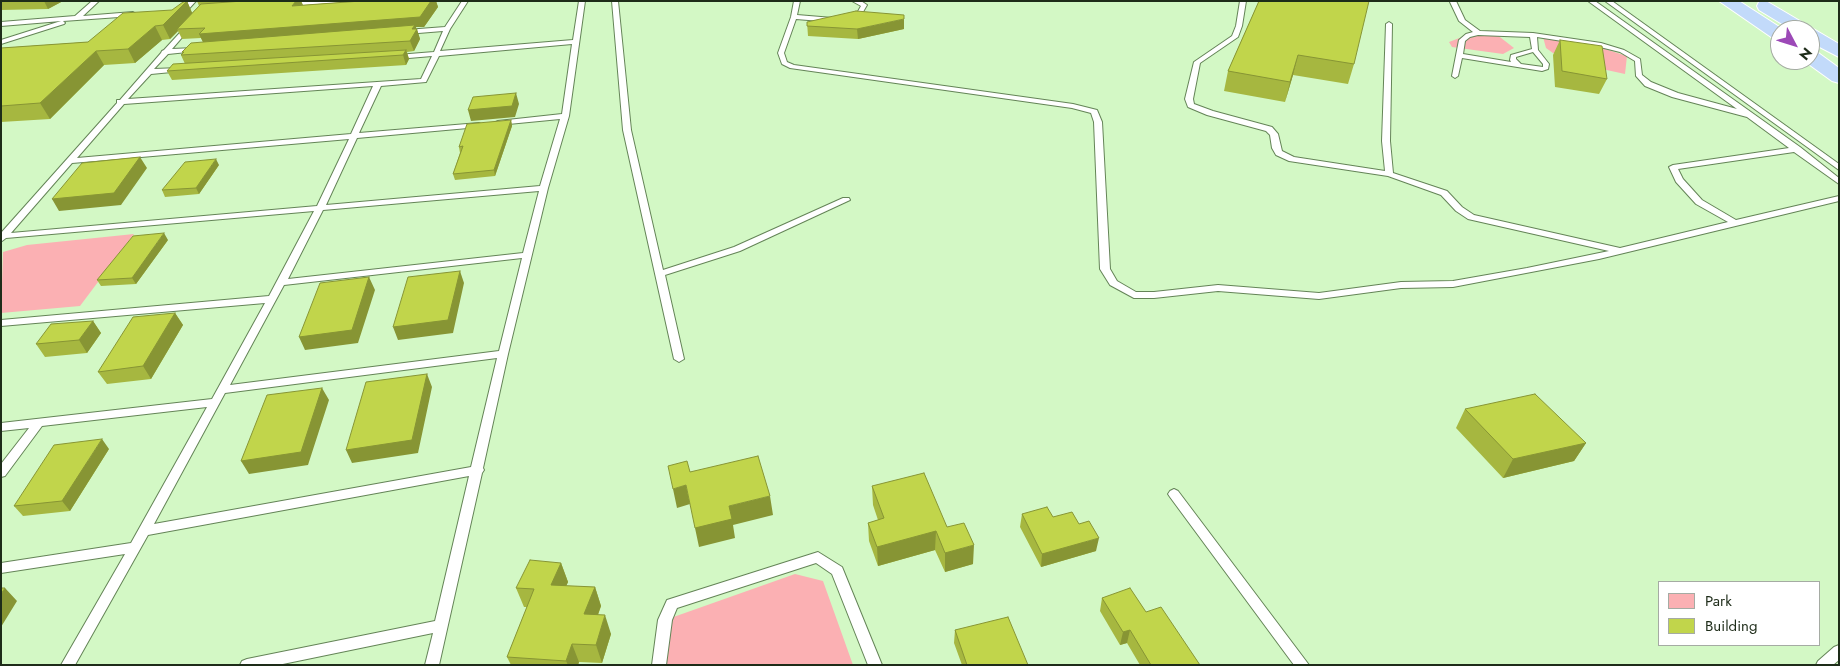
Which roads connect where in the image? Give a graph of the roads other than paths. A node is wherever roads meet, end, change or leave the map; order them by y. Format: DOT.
graph roads {
  1 [pos="96,1"];
  2 [pos="193,1"];
  3 [pos="345,1"];
  4 [pos="465,1"];
  5 [pos="582,1"];
  6 [pos="615,1"];
  7 [pos="797,1"];
  8 [pos="855,1"];
  9 [pos="1243,1"];
  10 [pos="1591,1"];
  11 [pos="1608,1"];
  12 [pos="1727,1"];
  13 [pos="1758,1"];
  14 [pos="1453,2"];
  15 [pos="285,5"];
  16 [pos="184,11"];
  17 [pos="174,12"];
  18 [pos="145,14"];
  19 [pos="794,17"];
  20 [pos="78,18"];
  21 [pos="1788,20"];
  22 [pos="1,24"];
  23 [pos="1389,24"];
  24 [pos="447,29"];
  25 [pos="1770,29"];
  26 [pos="398,33"];
  27 [pos="1478,33"];
  28 [pos="1533,35"];
  29 [pos="1820,40"];
  30 [pos="1,42"];
  31 [pos="575,42"];
  32 [pos="203,49"];
  33 [pos="1535,50"];
  34 [pos="164,52"];
  35 [pos="1839,52"];
  36 [pos="437,54"];
  37 [pos="1458,55"];
  38 [pos="389,57"];
  39 [pos="1820,63"];
  40 [pos="1519,64"];
  41 [pos="185,70"];
  42 [pos="147,72"];
  43 [pos="1455,76"];
  44 [pos="1839,77"];
  45 [pos="378,84"];
  46 [pos="120,102"];
  47 [pos="1750,115"];
  48 [pos="564,116"];
  49 [pos="354,137"];
  50 [pos="1797,149"];
  51 [pos="69,161"];
  52 [pos="1839,168"];
  53 [pos="1389,174"];
  54 [pos="1839,182"];
  55 [pos="544,188"];
  56 [pos="1839,198"];
  57 [pos="846,200"];
  58 [pos="320,208"];
  59 [pos="1735,223"];
  60 [pos="2,238"];
  61 [pos="1620,250"];
  62 [pos="528,255"];
  63 [pos="659,274"];
  64 [pos="281,283"];
  65 [pos="272,299"];
  66 [pos="1,323"];
  67 [pos="503,354"];
  68 [pos="679,359"];
  69 [pos="222,390"];
  70 [pos="215,402"];
  71 [pos="39,422"];
  72 [pos="1,427"];
  73 [pos="478,470"];
  74 [pos="1,472"];
  75 [pos="1174,494"];
  76 [pos="144,531"];
  77 [pos="135,547"];
  78 [pos="1,568"];
  79 [pos="442,625"];
  80 [pos="1839,651"];
  81 [pos="68,665"];
  82 [pos="247,665"];
  83 [pos="432,665"];
  84 [pos="659,665"];
  85 [pos="875,665"];
  86 [pos="1302,665"];
  87 [pos="1823,665"];
  1 -- 20 [label="lane"];
  2 -- 16 [label="lane"];
  3 -- 15 [label="lane"];
  4 -- 24 [label="lane"];
  5 -- 31 [label="lane"];
  6 -- 63 [label="lane"];
  7 -- 19 [label="lane"];
  8 -- 19 [label="lane"];
  9 -- 53 [label="lane"];
  10 -- 47 [label="lane"];
  11 -- 52 [label="lane"];
  12 -- 25 [label="highway"];
  13 -- 21 [label="highway"];
  14 -- 27 [label="lane"];
  16 -- 17 [label="lane"];
  16 -- 34 [label="lane"];
  18 -- 20 [label="lane"];
  19 -- 61 [label="lane"];
  20 -- 22 [label="lane"];
  20 -- 30 [label="lane"];
  23 -- 53 [label="lane"];
  24 -- 26 [label="lane"];
  24 -- 36 [label="lane"];
  27 -- 28 [label="lane"];
  27 -- 37 [label="lane"];
  28 -- 33 [label="lane"];
  28 -- 47 [label="lane"];
  29 -- 35 [label="highway"];
  31 -- 36 [label="lane"];
  31 -- 48 [label="lane"];
  32 -- 34 [label="lane"];
  33 -- 40 [label="lane"];
  33 -- 40 [label="lane"];
  34 -- 42 [label="lane"];
  36 -- 38 [label="lane"];
  36 -- 45 [label="lane"];
  37 -- 40 [label="lane"];
  37 -- 43 [label="lane"];
  39 -- 44 [label="highway"];
  41 -- 42 [label="lane"];
  42 -- 46 [label="lane"];
  45 -- 46 [label="lane"];
  45 -- 49 [label="lane"];
  46 -- 51 [label="lane"];
  47 -- 50 [label="lane"];
  48 -- 49 [label="lane"];
  48 -- 55 [label="lane"];
  49 -- 51 [label="lane"];
  49 -- 58 [label="lane"];
  50 -- 54 [label="lane"];
  50 -- 59 [label="lane"];
  51 -- 60 [label="lane"];
  53 -- 61 [label="lane"];
  55 -- 58 [label="lane"];
  55 -- 62 [label="lane"];
  56 -- 59 [label="lane"];
  57 -- 63 [label="lane"];
  58 -- 60 [label="lane"];
  58 -- 64 [label="lane"];
  59 -- 61 [label="lane"];
  62 -- 64 [label="lane"];
  62 -- 67 [label="lane"];
  63 -- 68 [label="lane"];
  64 -- 65 [label="lane"];
  65 -- 66 [label="lane"];
  65 -- 69 [label="lane"];
  67 -- 69 [label="lane"];
  67 -- 73 [label="lane"];
  69 -- 70 [label="lane"];
  70 -- 71 [label="lane"];
  70 -- 76 [label="lane"];
  71 -- 72 [label="lane"];
  71 -- 74 [label="lane"];
  73 -- 76 [label="lane"];
  73 -- 79 [label="lane"];
  75 -- 86 [label="lane"];
  76 -- 77 [label="lane"];
  77 -- 78 [label="lane"];
  77 -- 81 [label="lane"];
  79 -- 82 [label="lane"];
  79 -- 83 [label="lane"];
  80 -- 87 [label="lane"];
  84 -- 85 [label="lane"];
}
